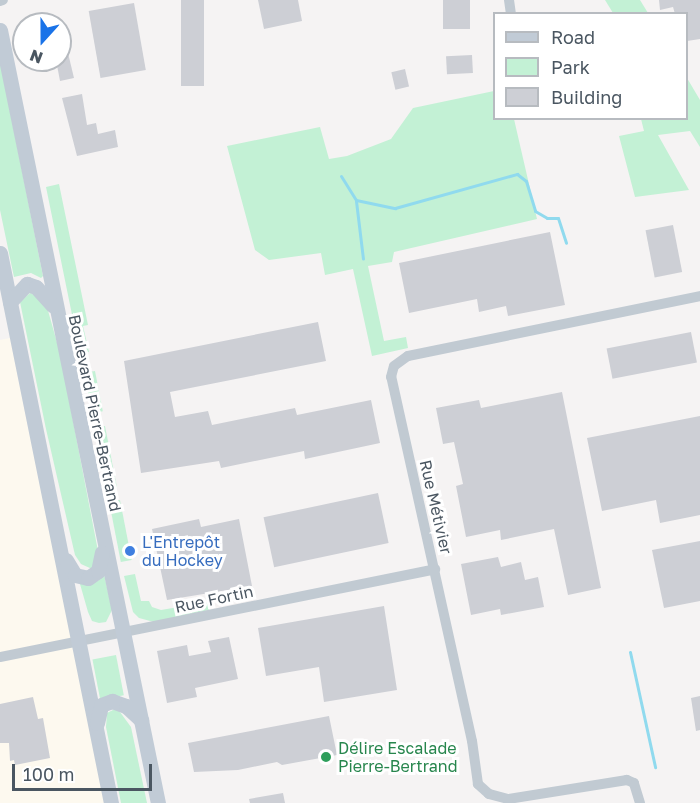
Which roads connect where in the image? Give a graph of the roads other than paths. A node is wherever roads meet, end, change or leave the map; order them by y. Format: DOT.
graph roads {
  1 [pos="0,30"];
  2 [pos="0,253"];
  3 [pos="700,296"];
  4 [pos="9,302"];
  5 [pos="55,308"];
  6 [pos="103,545"];
  7 [pos="63,555"];
  8 [pos="435,569"];
  9 [pos="124,633"];
  10 [pos="79,641"];
  11 [pos="0,657"];
  12 [pos="141,720"];
  13 [pos="96,727"];
  14 [pos="111,803"];
  15 [pos="158,803"];
  16 [pos="640,803"];
  1 -- 5 [label="main road, Boulevard Pierre-Bertrand"];
  2 -- 4 [label="main road"];
  3 -- 8 [label="street, Rue Métivier"];
  4 -- 5 [label="main road"];
  4 -- 7 [label="main road"];
  5 -- 6 [label="main road, Boulevard Pierre-Bertrand"];
  6 -- 7 [label="main road"];
  6 -- 9 [label="main road, Boulevard Pierre-Bertrand"];
  7 -- 10 [label="main road"];
  8 -- 9 [label="street, Rue Fortin"];
  8 -- 16 [label="street, Rue Métivier"];
  9 -- 10 [label="street, Rue Fortin"];
  9 -- 12 [label="main road, Boulevard Pierre-Bertrand"];
  10 -- 11 [label="street, Rue Fortin"];
  10 -- 13 [label="main road"];
  12 -- 13 [label="main road"];
  12 -- 15 [label="main road, Boulevard Pierre-Bertrand"];
  13 -- 14 [label="main road"];
}
